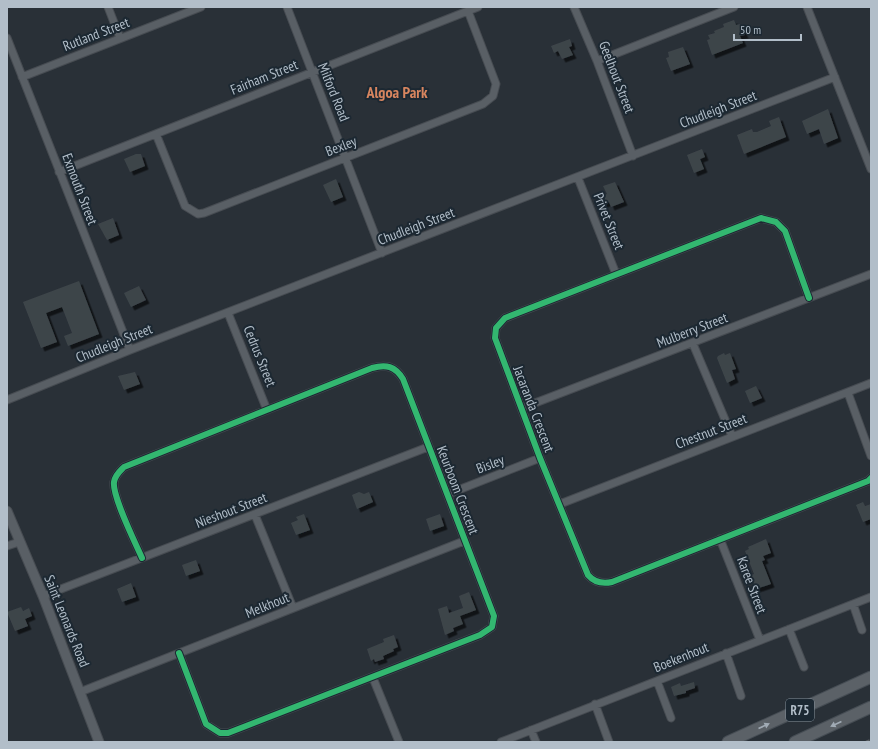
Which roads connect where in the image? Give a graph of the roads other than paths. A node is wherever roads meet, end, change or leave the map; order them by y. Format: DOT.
graph roads {
  1 [pos="108,7"];
  2 [pos="201,7"];
  3 [pos="287,7"];
  4 [pos="478,7"];
  5 [pos="574,7"];
  6 [pos="734,7"];
  7 [pos="807,7"];
  8 [pos="468,11"];
  9 [pos="7,38"];
  10 [pos="120,38"];
  11 [pos="597,61"];
  12 [pos="312,72"];
  13 [pos="22,76"];
  14 [pos="835,77"];
  15 [pos="156,134"];
  16 [pos="633,156"];
  17 [pos="346,158"];
  18 [pos="871,169"];
  19 [pos="59,172"];
  20 [pos="578,178"];
  21 [pos="382,253"];
  22 [pos="616,274"];
  23 [pos="871,274"];
  24 [pos="810,298"];
  25 [pos="228,313"];
  26 [pos="693,344"];
  27 [pos="130,350"];
  28 [pos="871,384"];
  29 [pos="848,393"];
  30 [pos="7,400"];
  31 [pos="522,408"];
  32 [pos="267,410"];
  33 [pos="732,436"];
  34 [pos="428,448"];
  35 [pos="871,456"];
  36 [pos="540,458"];
  37 [pos="871,478"];
  38 [pos="448,494"];
  39 [pos="560,504"];
  40 [pos="7,511"];
  41 [pos="255,515"];
  42 [pos="720,539"];
  43 [pos="464,541"];
  44 [pos="19,542"];
  45 [pos="7,546"];
  46 [pos="142,558"];
  47 [pos="42,596"];
  48 [pos="871,597"];
  49 [pos="853,604"];
  50 [pos="293,608"];
  51 [pos="789,629"];
  52 [pos="862,630"];
  53 [pos="760,640"];
  54 [pos="726,653"];
  55 [pos="179,654"];
  56 [pos="804,667"];
  57 [pos="871,677"];
  58 [pos="373,678"];
  59 [pos="657,681"];
  60 [pos="80,692"];
  61 [pos="741,696"];
  62 [pos="596,704"];
  63 [pos="871,707"];
  64 [pos="671,718"];
  65 [pos="531,730"];
  66 [pos="99,742"];
  67 [pos="399,742"];
  68 [pos="501,742"];
  69 [pos="536,742"];
  70 [pos="610,742"];
  71 [pos="728,742"];
  72 [pos="795,742"];
  1 -- 10 [label="street"];
  2 -- 10 [label="street, Rutland Street"];
  3 -- 12 [label="street, Milford Road"];
  4 -- 8 [label="street, Fairham Street"];
  5 -- 11 [label="street, Geelhout Street"];
  6 -- 11 [label="street"];
  7 -- 14 [label="street"];
  8 -- 12 [label="street, Fairham Street"];
  8 -- 17 [label="street, Bexley"];
  9 -- 13 [label="street, Exmouth Street"];
  10 -- 13 [label="street, Rutland Street"];
  11 -- 16 [label="street, Geelhout Street"];
  12 -- 15 [label="street, Fairham Street"];
  12 -- 17 [label="street, Milford Road"];
  13 -- 19 [label="street, Exmouth Street"];
  14 -- 16 [label="street, Chudleigh Street"];
  14 -- 18 [label="street"];
  15 -- 17 [label="street, Bexley"];
  15 -- 19 [label="street, Fairham Street"];
  16 -- 20 [label="street, Chudleigh Street"];
  17 -- 21 [label="street, Milford Road"];
  19 -- 27 [label="street, Exmouth Street"];
  20 -- 21 [label="street, Chudleigh Street"];
  20 -- 22 [label="street, Privet Street"];
  21 -- 25 [label="street, Chudleigh Street"];
  22 -- 24 [label="street, Jacaranda Crescent"];
  22 -- 31 [label="street, Jacaranda Crescent"];
  23 -- 24 [label="street, Mulberry Street"];
  24 -- 26 [label="street, Mulberry Street"];
  25 -- 27 [label="street, Chudleigh Street"];
  25 -- 32 [label="street, Cedrus Street"];
  26 -- 31 [label="street, Mulberry Street"];
  26 -- 33 [label="street"];
  27 -- 30 [label="street, Chudleigh Street"];
  28 -- 29 [label="street, Chestnut Street"];
  29 -- 33 [label="street, Chestnut Street"];
  29 -- 35 [label="street"];
  31 -- 36 [label="street, Jacaranda Crescent"];
  32 -- 34 [label="street, Keurboom Crescent"];
  32 -- 46 [label="street, Keurboom Crescent"];
  33 -- 39 [label="street, Chestnut Street"];
  34 -- 38 [label="street, Keurboom Crescent"];
  34 -- 41 [label="street, Nieshout Street"];
  36 -- 38 [label="street, Bisley"];
  36 -- 39 [label="street, Jacaranda Crescent"];
  37 -- 42 [label="street, Jacaranda Crescent"];
  38 -- 43 [label="street, Keurboom Crescent"];
  39 -- 42 [label="street, Jacaranda Crescent"];
  40 -- 44 [label="street, Saint Leonards Road"];
  41 -- 46 [label="street, Nieshout Street"];
  41 -- 50 [label="street"];
  42 -- 53 [label="street, Karee Street"];
  43 -- 50 [label="street, Melkhout"];
  43 -- 58 [label="street, Keurboom Crescent"];
  44 -- 45 [label="street"];
  44 -- 47 [label="street, Saint Leonards Road"];
  46 -- 47 [label="street, Nieshout Street"];
  47 -- 60 [label="street, Saint Leonards Road"];
  48 -- 49 [label="street, Boekenhout"];
  49 -- 51 [label="street, Boekenhout"];
  49 -- 52 [label="street"];
  50 -- 55 [label="street, Melkhout"];
  51 -- 53 [label="street, Boekenhout"];
  51 -- 56 [label="street"];
  53 -- 54 [label="street, Boekenhout"];
  54 -- 59 [label="street, Boekenhout"];
  54 -- 61 [label="street"];
  55 -- 58 [label="street, Keurboom Crescent"];
  55 -- 60 [label="street, Melkhout"];
  71 -- 57 [label="main road, R75, one-way"];
  58 -- 67 [label="street"];
  59 -- 62 [label="street, Boekenhout"];
  59 -- 64 [label="street"];
  60 -- 66 [label="street, Saint Leonards Road"];
  62 -- 65 [label="street, Boekenhout"];
  62 -- 70 [label="street"];
  63 -- 72 [label="main road, R75, one-way"];
  65 -- 68 [label="street, Boekenhout"];
  65 -- 69 [label="street"];
}
